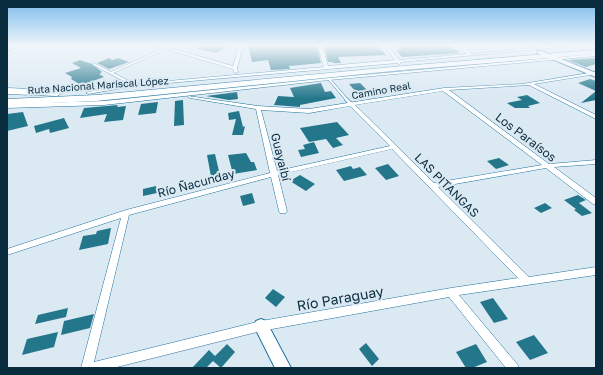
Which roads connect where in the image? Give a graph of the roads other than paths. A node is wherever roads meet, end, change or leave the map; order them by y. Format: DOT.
graph roads {
  1 [pos="94,64"];
  2 [pos="132,64"];
  3 [pos="217,64"];
  4 [pos="235,64"];
  5 [pos="325,64"];
  6 [pos="410,64"];
  7 [pos="418,64"];
  8 [pos="455,64"];
  9 [pos="566,64"];
  10 [pos="400,65"];
  11 [pos="233,68"];
  12 [pos="326,68"];
  13 [pos="111,73"];
  14 [pos="593,75"];
  15 [pos="221,77"];
  16 [pos="237,78"];
  17 [pos="329,79"];
  18 [pos="187,83"];
  19 [pos="530,84"];
  20 [pos="134,85"];
  21 [pos="7,88"];
  22 [pos="444,89"];
  23 [pos="171,90"];
  24 [pos="7,91"];
  25 [pos="28,92"];
  26 [pos="88,93"];
  27 [pos="180,95"];
  28 [pos="7,102"];
  29 [pos="351,104"];
  30 [pos="7,106"];
  31 [pos="258,108"];
  32 [pos="596,117"];
  33 [pos="395,147"];
  34 [pos="596,162"];
  35 [pos="547,166"];
  36 [pos="274,174"];
  37 [pos="432,186"];
  38 [pos="596,202"];
  39 [pos="283,211"];
  40 [pos="126,213"];
  41 [pos="7,252"];
  42 [pos="596,271"];
  43 [pos="527,281"];
  44 [pos="452,292"];
  45 [pos="261,326"];
  46 [pos="87,368"];
  47 [pos="91,368"];
  48 [pos="283,368"];
  49 [pos="513,368"];
  1 -- 13 [label="street"];
  2 -- 13 [label="lane"];
  3 -- 11 [label="street"];
  4 -- 11 [label="street"];
  5 -- 12 [label="street"];
  6 -- 10 [label="street"];
  7 -- 10 [label="highway, Ruta Nacional Mariscal López"];
  8 -- 17 [label="street"];
  9 -- 14 [label="main road"];
  10 -- 12 [label="street"];
  10 -- 16 [label="highway, Ruta Nacional Mariscal López"];
  10 -- 23 [label="highway, Ruta Nacional Mariscal López"];
  11 -- 15 [label="street"];
  11 -- 16 [label="street"];
  12 -- 16 [label="street"];
  13 -- 20 [label="street"];
  14 -- 19 [label="street, Camino Real"];
  15 -- 16 [label="street"];
  15 -- 18 [label="street"];
  16 -- 18 [label="highway, Ruta Nacional Mariscal López"];
  17 -- 27 [label="street"];
  17 -- 29 [label="lane"];
  18 -- 20 [label="street"];
  18 -- 26 [label="highway, Ruta Nacional Mariscal López"];
  19 -- 22 [label="street, Camino Real"];
  19 -- 32 [label="street"];
  20 -- 26 [label="street"];
  21 -- 25 [label="highway"];
  22 -- 29 [label="street, Camino Real"];
  22 -- 35 [label="street, Los Paraísos"];
  23 -- 27 [label="street, Camino Real"];
  23 -- 28 [label="highway, Ruta Nacional Mariscal López"];
  24 -- 25 [label="highway, Ruta Nacional Mariscal López"];
  25 -- 26 [label="highway, Ruta Nacional Mariscal López"];
  27 -- 30 [label="street"];
  27 -- 31 [label="street, Camino Real"];
  29 -- 31 [label="street, Camino Real"];
  29 -- 33 [label="street, LAS PITANGAS"];
  31 -- 36 [label="street, Guayaibí"];
  33 -- 36 [label="street, Río Ñacunday"];
  33 -- 37 [label="street, LAS PITANGAS"];
  34 -- 35 [label="street"];
  35 -- 37 [label="street"];
  35 -- 38 [label="street, Los Paraísos"];
  36 -- 39 [label="street, Guayaibí"];
  36 -- 40 [label="street, Río Ñacunday"];
  37 -- 43 [label="street, LAS PITANGAS"];
  40 -- 41 [label="street, Río Ñacunday"];
  40 -- 46 [label="street"];
  42 -- 43 [label="street, Río Paraguay"];
  43 -- 44 [label="street, Río Paraguay"];
  44 -- 45 [label="street, Río Paraguay"];
  44 -- 49 [label="street"];
  45 -- 47 [label="street, Río Paraguay"];
  45 -- 48 [label="main road"];
}
